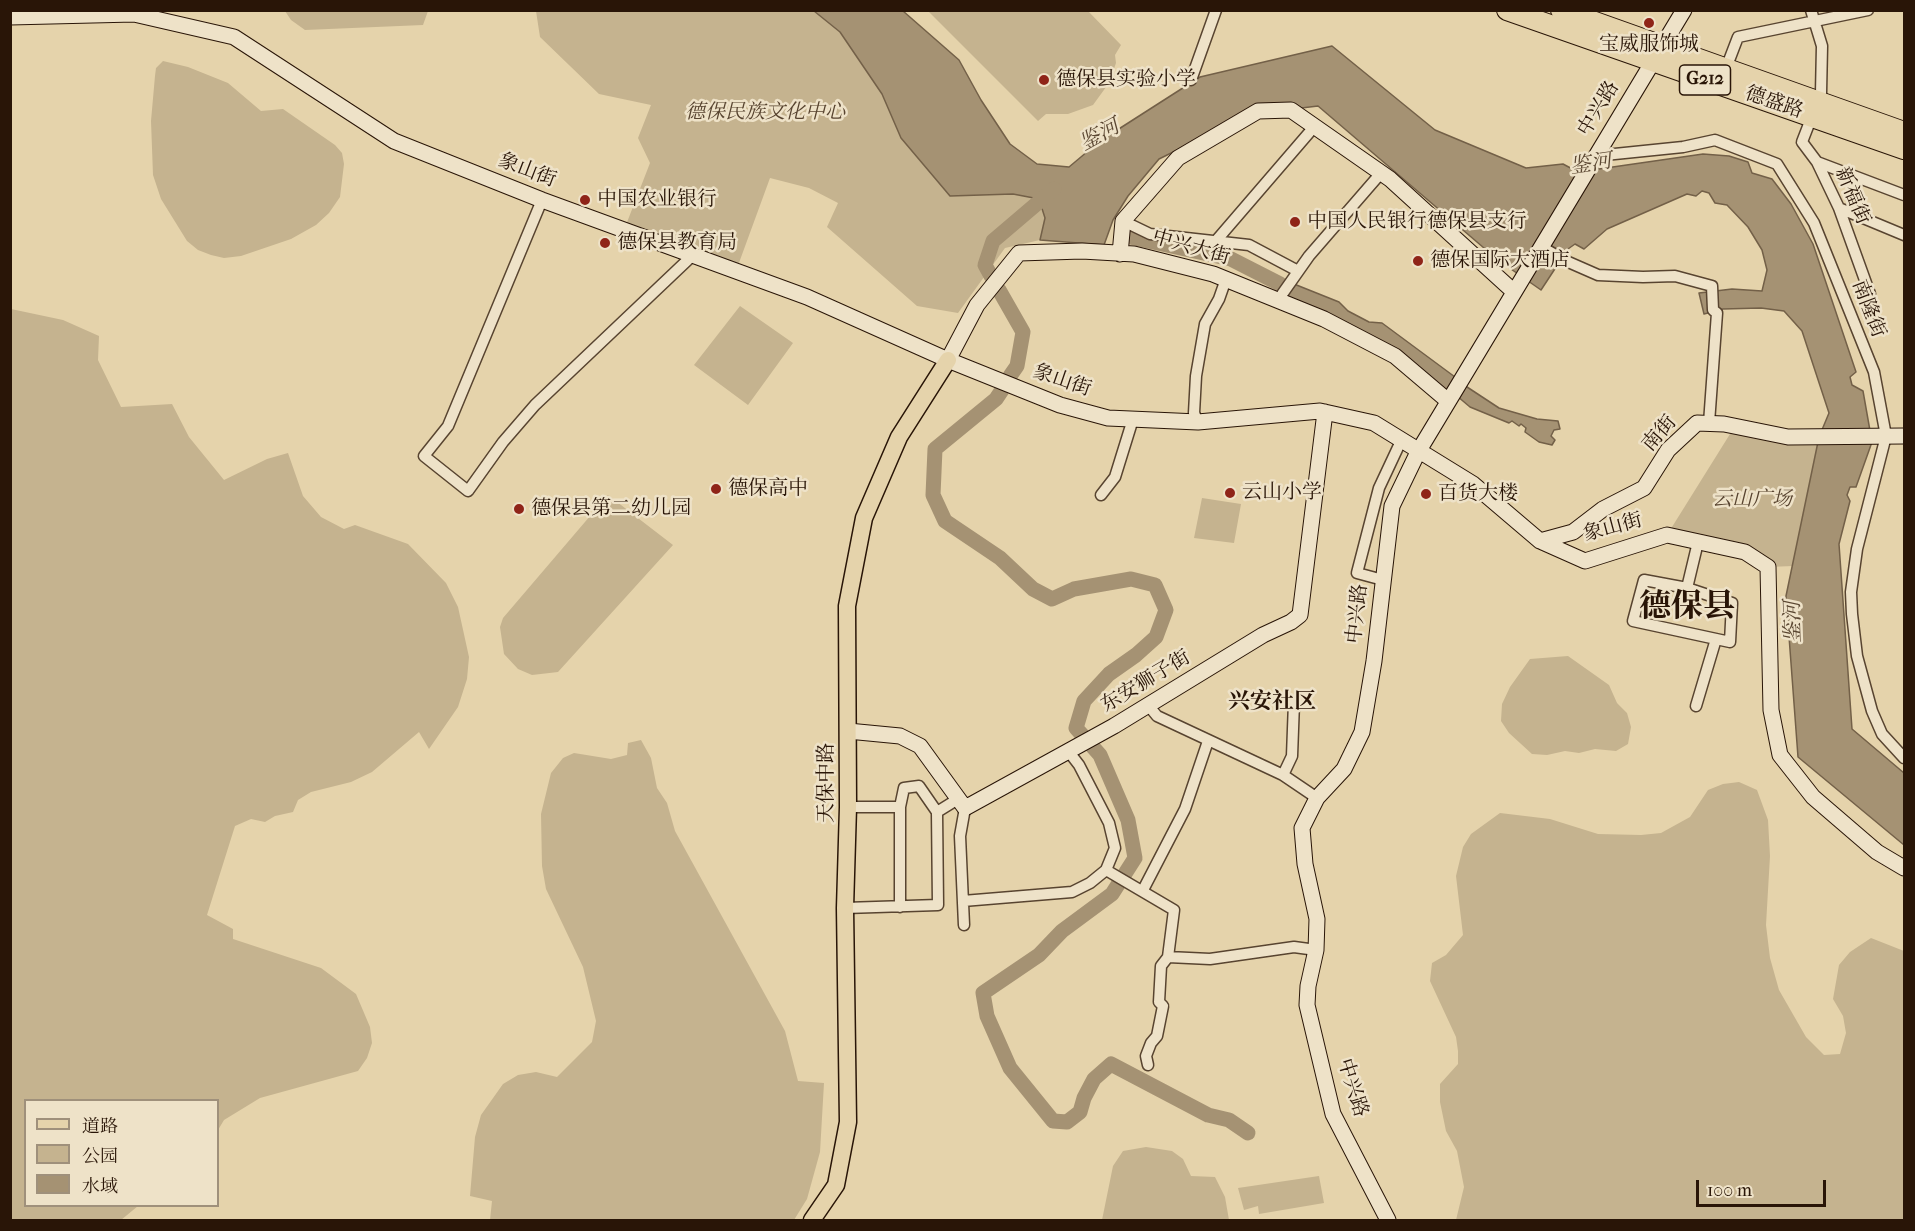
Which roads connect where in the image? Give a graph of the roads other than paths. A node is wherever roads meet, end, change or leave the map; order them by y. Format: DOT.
graph roads {
  1 [pos="1216,10"];
  2 [pos="1684,10"];
  3 [pos="1811,10"];
  4 [pos="1868,10"];
  5 [pos="1570,12"];
  6 [pos="1519,13"];
  7 [pos="10,17"];
  8 [pos="1815,22"];
  9 [pos="1656,54"];
  10 [pos="1722,77"];
  11 [pos="1191,80"];
  12 [pos="1816,109"];
  13 [pos="1314,127"];
  14 [pos="1905,132"];
  15 [pos="1905,149"];
  16 [pos="1595,156"];
  17 [pos="1817,162"];
  18 [pos="1381,172"];
  19 [pos="1905,195"];
  20 [pos="542,200"];
  21 [pos="1839,208"];
  22 [pos="1123,221"];
  23 [pos="1905,235"];
  24 [pos="1215,242"];
  25 [pos="1540,246"];
  26 [pos="1120,254"];
  27 [pos="693,255"];
  28 [pos="1298,271"];
  29 [pos="1226,279"];
  30 [pos="1516,286"];
  31 [pos="1870,294"];
  32 [pos="1278,300"];
  33 [pos="948,360"];
  34 [pos="1448,401"];
  35 [pos="1325,412"];
  36 [pos="1133,419"];
  37 [pos="1198,422"];
  38 [pos="1709,423"];
  39 [pos="1886,436"];
  40 [pos="1905,436"];
  41 [pos="1401,441"];
  42 [pos="1418,452"];
  43 [pos="1101,495"];
  44 [pos="1540,541"];
  45 [pos="1698,542"];
  46 [pos="1383,580"];
  47 [pos="1687,588"];
  48 [pos="1716,639"];
  49 [pos="1294,702"];
  50 [pos="1148,705"];
  51 [pos="1696,706"];
  52 [pos="848,731"];
  53 [pos="1208,741"];
  54 [pos="1069,752"];
  55 [pos="1905,758"];
  56 [pos="1283,775"];
  57 [pos="1317,798"];
  58 [pos="962,803"];
  59 [pos="848,807"];
  60 [pos="900,807"];
  61 [pos="938,812"];
  62 [pos="1905,868"];
  63 [pos="1106,870"];
  64 [pos="1143,890"];
  65 [pos="963,902"];
  66 [pos="900,907"];
  67 [pos="845,908"];
  68 [pos="964,926"];
  69 [pos="1316,950"];
  70 [pos="1168,957"];
  71 [pos="1148,1065"];
  72 [pos="812,1221"];
  73 [pos="1388,1221"];
  1 -- 11 [label="street"];
  2 -- 9 [label="main road, 中兴路"];
  3 -- 8 [label="street"];
  4 -- 8 [label="street"];
  5 -- 9 [label="highway, G212"];
  6 -- 9 [label="highway, 德盛路 / G212"];
  7 -- 20 [label="main road, 象山街"];
  8 -- 10 [label="street"];
  8 -- 12 [label="street"];
  9 -- 10 [label="highway, 德盛路 / G212"];
  9 -- 16 [label="main road, 中兴路"];
  10 -- 12 [label="highway, 德盛路 / G212"];
  12 -- 14 [label="highway, G212"];
  12 -- 15 [label="highway, 德盛路 / G212"];
  12 -- 17 [label="street, 新福街"];
  13 -- 18 [label="main road"];
  13 -- 22 [label="main road"];
  13 -- 24 [label="street"];
  16 -- 25 [label="main road, 中兴路"];
  16 -- 39 [label="street, 南隆街"];
  17 -- 19 [label="street"];
  17 -- 21 [label="street, 新福街"];
  18 -- 28 [label="street"];
  18 -- 30 [label="main road"];
  20 -- 27 [label="main road, 象山街"];
  20 -- 27 [label="street"];
  21 -- 23 [label="street"];
  21 -- 31 [label="street, 新福街"];
  22 -- 24 [label="street"];
  22 -- 26 [label="main road"];
  24 -- 28 [label="street"];
  25 -- 30 [label="main road, 中兴路"];
  25 -- 38 [label="street"];
  26 -- 29 [label="main road, 中兴大街"];
  26 -- 33 [label="main road, 中兴大街"];
  27 -- 33 [label="main road, 象山街"];
  28 -- 32 [label="street"];
  29 -- 32 [label="main road, 中兴大街"];
  29 -- 37 [label="street"];
  30 -- 34 [label="main road, 中兴路"];
  32 -- 34 [label="main road, 中兴大街"];
  33 -- 36 [label="main road, 象山街"];
  33 -- 52 [label="main road, 天保中路"];
  34 -- 42 [label="main road, 中兴路"];
  35 -- 37 [label="main road, 象山街"];
  35 -- 41 [label="main road, 象山街"];
  35 -- 50 [label="main road, 东安狮子街"];
  36 -- 37 [label="main road, 象山街"];
  36 -- 43 [label="street"];
  38 -- 39 [label="main road, 南街"];
  38 -- 44 [label="main road, 南街"];
  39 -- 40 [label="main road, 南街"];
  39 -- 55 [label="street, 南隆街"];
  41 -- 42 [label="main road, 象山街"];
  41 -- 46 [label="street"];
  42 -- 44 [label="main road, 象山街"];
  42 -- 46 [label="main road, 中兴路"];
  44 -- 45 [label="main road, 象山街"];
  45 -- 47 [label="street"];
  45 -- 62 [label="main road, 象山街"];
  46 -- 57 [label="main road, 中兴路"];
  47 -- 48 [label="street"];
  47 -- 48 [label="street"];
  48 -- 51 [label="street"];
  49 -- 56 [label="street"];
  50 -- 53 [label="street"];
  50 -- 54 [label="main road, 东安狮子街"];
  52 -- 58 [label="main road"];
  52 -- 59 [label="main road, 天保中路"];
  53 -- 56 [label="street"];
  53 -- 64 [label="street"];
  54 -- 58 [label="main road, 东安狮子街"];
  54 -- 63 [label="street"];
  56 -- 57 [label="street"];
  57 -- 69 [label="main road, 中兴路"];
  58 -- 61 [label="street"];
  58 -- 65 [label="street"];
  59 -- 60 [label="street"];
  59 -- 67 [label="main road, 天保中路"];
  60 -- 61 [label="street"];
  60 -- 66 [label="street"];
  61 -- 66 [label="street"];
  63 -- 64 [label="street"];
  63 -- 65 [label="street"];
  64 -- 70 [label="street"];
  65 -- 68 [label="street"];
  66 -- 67 [label="street"];
  67 -- 72 [label="main road, 天保中路"];
  69 -- 70 [label="street"];
  69 -- 73 [label="main road, 中兴路"];
  70 -- 71 [label="street"];
}
